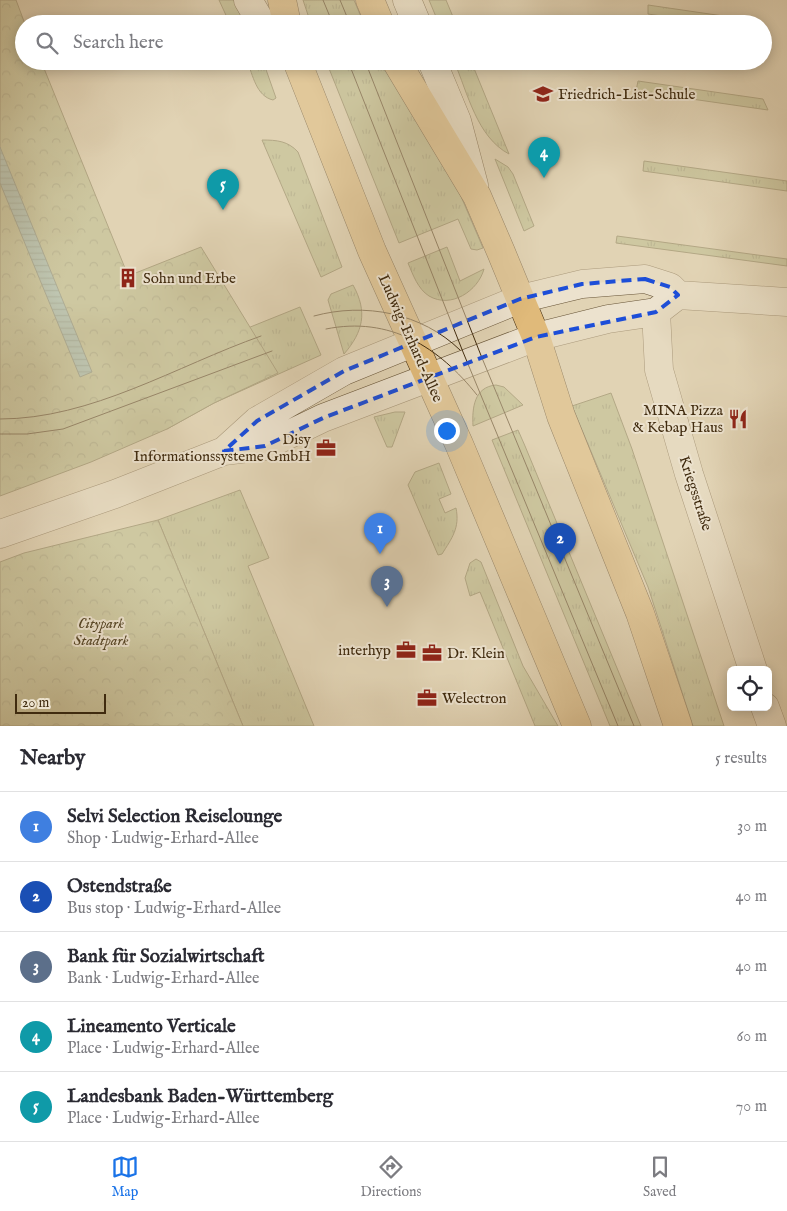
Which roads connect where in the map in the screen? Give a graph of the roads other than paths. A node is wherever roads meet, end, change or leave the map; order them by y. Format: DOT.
graph roads {
  1 [pos="248,0"];
  2 [pos="282,0"];
  3 [pos="370,0"];
  4 [pos="407,0"];
  5 [pos="257,15"];
  6 [pos="286,15"];
  7 [pos="376,15"];
  8 [pos="413,15"];
  9 [pos="299,70"];
  10 [pos="401,70"];
  11 [pos="436,70"];
  12 [pos="477,196"];
  13 [pos="678,295"];
  14 [pos="520,298"];
  15 [pos="787,302"];
  16 [pos="656,312"];
  17 [pos="536,337"];
  18 [pos="413,343"];
  19 [pos="428,378"];
  20 [pos="224,450"];
  21 [pos="0,534"];
  22 [pos="752,666"];
  23 [pos="766,711"];
  24 [pos="577,726"];
  25 [pos="678,726"];
  26 [pos="772,726"];
  1 -- 5 [label="street"];
  2 -- 6 [label="main road"];
  3 -- 7 [label="main road"];
  4 -- 8 [label="street"];
  9 -- 18 [label="main road, Ludwig-Erhard-Allee"];
  10 -- 12 [label="main road"];
  11 -- 12 [label="street"];
  12 -- 14 [label="main road"];
  13 -- 14 [label="street"];
  13 -- 15 [label="street"];
  13 -- 16 [label="street"];
  14 -- 17 [label="main road"];
  14 -- 18 [label="street"];
  16 -- 17 [label="street"];
  16 -- 22 [label="street, Kriegsstraße"];
  17 -- 19 [label="street"];
  17 -- 25 [label="main road"];
  18 -- 19 [label="main road, Ludwig-Erhard-Allee"];
  18 -- 20 [label="street"];
  19 -- 20 [label="street"];
  19 -- 24 [label="main road, Ludwig-Erhard-Allee"];
  20 -- 21 [label="street"];
  23 -- 26 [label="street"];
}
